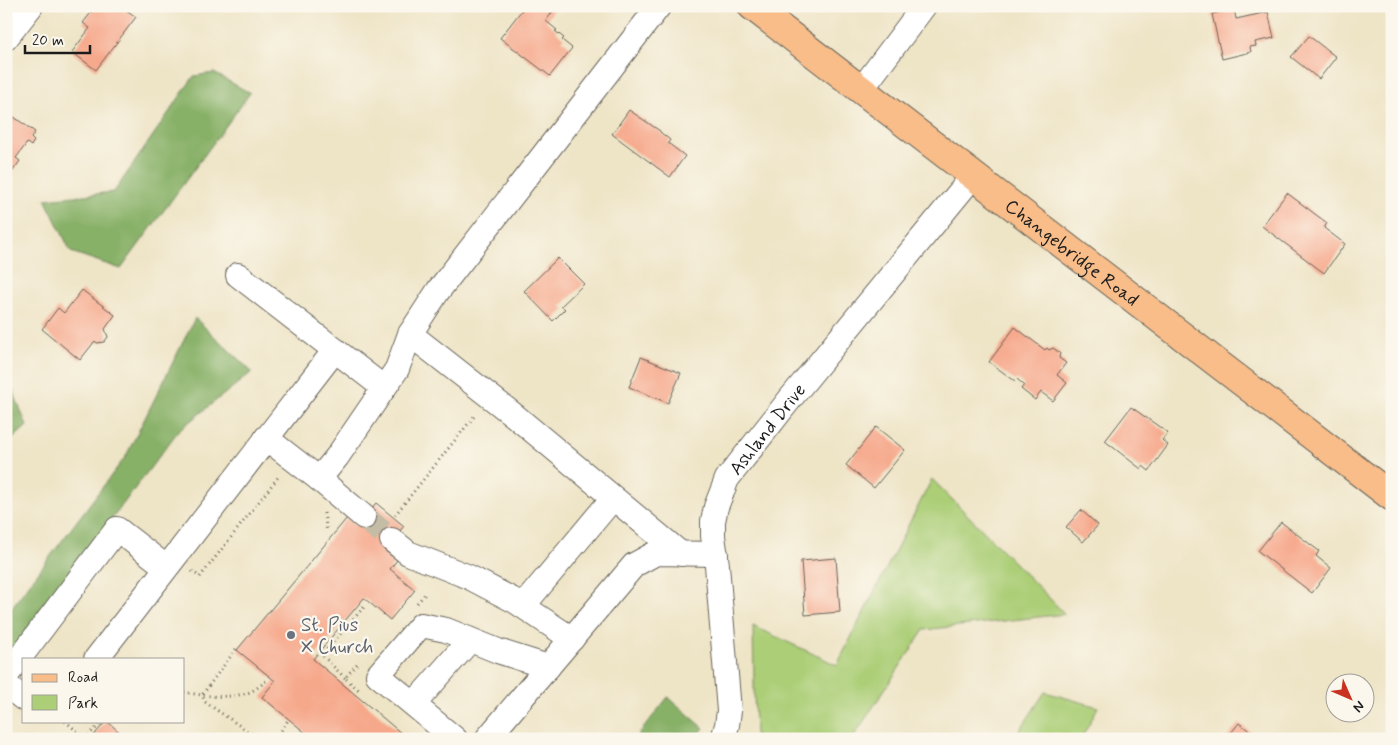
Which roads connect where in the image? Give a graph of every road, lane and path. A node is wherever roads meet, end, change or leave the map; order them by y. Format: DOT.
graph roads {
  1 [pos="31,6"];
  2 [pos="659,6"];
  3 [pos="752,6"];
  4 [pos="924,6"];
  5 [pos="6,38"];
  6 [pos="861,90"];
  7 [pos="973,176"];
  8 [pos="238,275"];
  9 [pos="410,334"];
  10 [pos="335,350"];
  11 [pos="384,388"];
  12 [pos="490,396"];
  13 [pos="266,438"];
  14 [pos="284,470"];
  15 [pos="319,479"];
  16 [pos="1392,497"];
  17 [pos="613,498"];
  18 [pos="324,511"];
  19 [pos="395,515"];
  20 [pos="364,517"];
  21 [pos="327,532"];
  22 [pos="392,540"];
  23 [pos="681,554"];
  24 [pos="716,554"];
  25 [pos="170,562"];
  26 [pos="365,606"];
  27 [pos="523,606"];
  28 [pos="572,639"];
  29 [pos="470,640"];
  30 [pos="236,649"];
  31 [pos="97,658"];
  32 [pos="548,667"];
  33 [pos="6,676"];
  34 [pos="345,678"];
  35 [pos="267,680"];
  36 [pos="6,685"];
  37 [pos="185,692"];
  38 [pos="202,695"];
  39 [pos="22,697"];
  40 [pos="414,704"];
  41 [pos="288,720"];
  42 [pos="66,722"];
  43 [pos="103,722"];
  44 [pos="259,739"];
  45 [pos="276,739"];
  46 [pos="455,739"];
  47 [pos="487,739"];
  48 [pos="723,739"];
  1 -- 5 [label="street"];
  2 -- 9 [label="street"];
  3 -- 6 [label="main road, Changebridge Road"];
  4 -- 6 [label="street"];
  6 -- 7 [label="main road, Changebridge Road"];
  7 -- 16 [label="main road, Changebridge Road"];
  7 -- 24 [label="street, Ashland Drive"];
  8 -- 10 [label="street"];
  9 -- 11 [label="street"];
  9 -- 12 [label="street"];
  10 -- 11 [label="street"];
  10 -- 13 [label="street"];
  11 -- 15 [label="street"];
  12 -- 17 [label="street"];
  12 -- 19 [label="path"];
  13 -- 15 [label="street"];
  13 -- 25 [label="street"];
  14 -- 25 [label="path"];
  15 -- 20 [label="street"];
  17 -- 23 [label="street"];
  17 -- 27 [label="street"];
  18 -- 21 [label="path"];
  22 -- 27 [label="street"];
  23 -- 24 [label="street"];
  23 -- 28 [label="street"];
  24 -- 48 [label="street, Ashland Drive"];
  25 -- 31 [label="street"];
  25 -- 33 [label="street"];
  26 -- 34 [label="path"];
  27 -- 28 [label="street"];
  28 -- 32 [label="street"];
  29 -- 32 [label="street"];
  29 -- 40 [label="street"];
  29 -- 40 [label="street"];
  30 -- 38 [label="path"];
  32 -- 47 [label="street"];
  35 -- 38 [label="path"];
  36 -- 39 [label="street"];
  37 -- 38 [label="path"];
  38 -- 44 [label="path"];
  40 -- 46 [label="street"];
  41 -- 45 [label="path"];
  42 -- 43 [label="path"];
}
